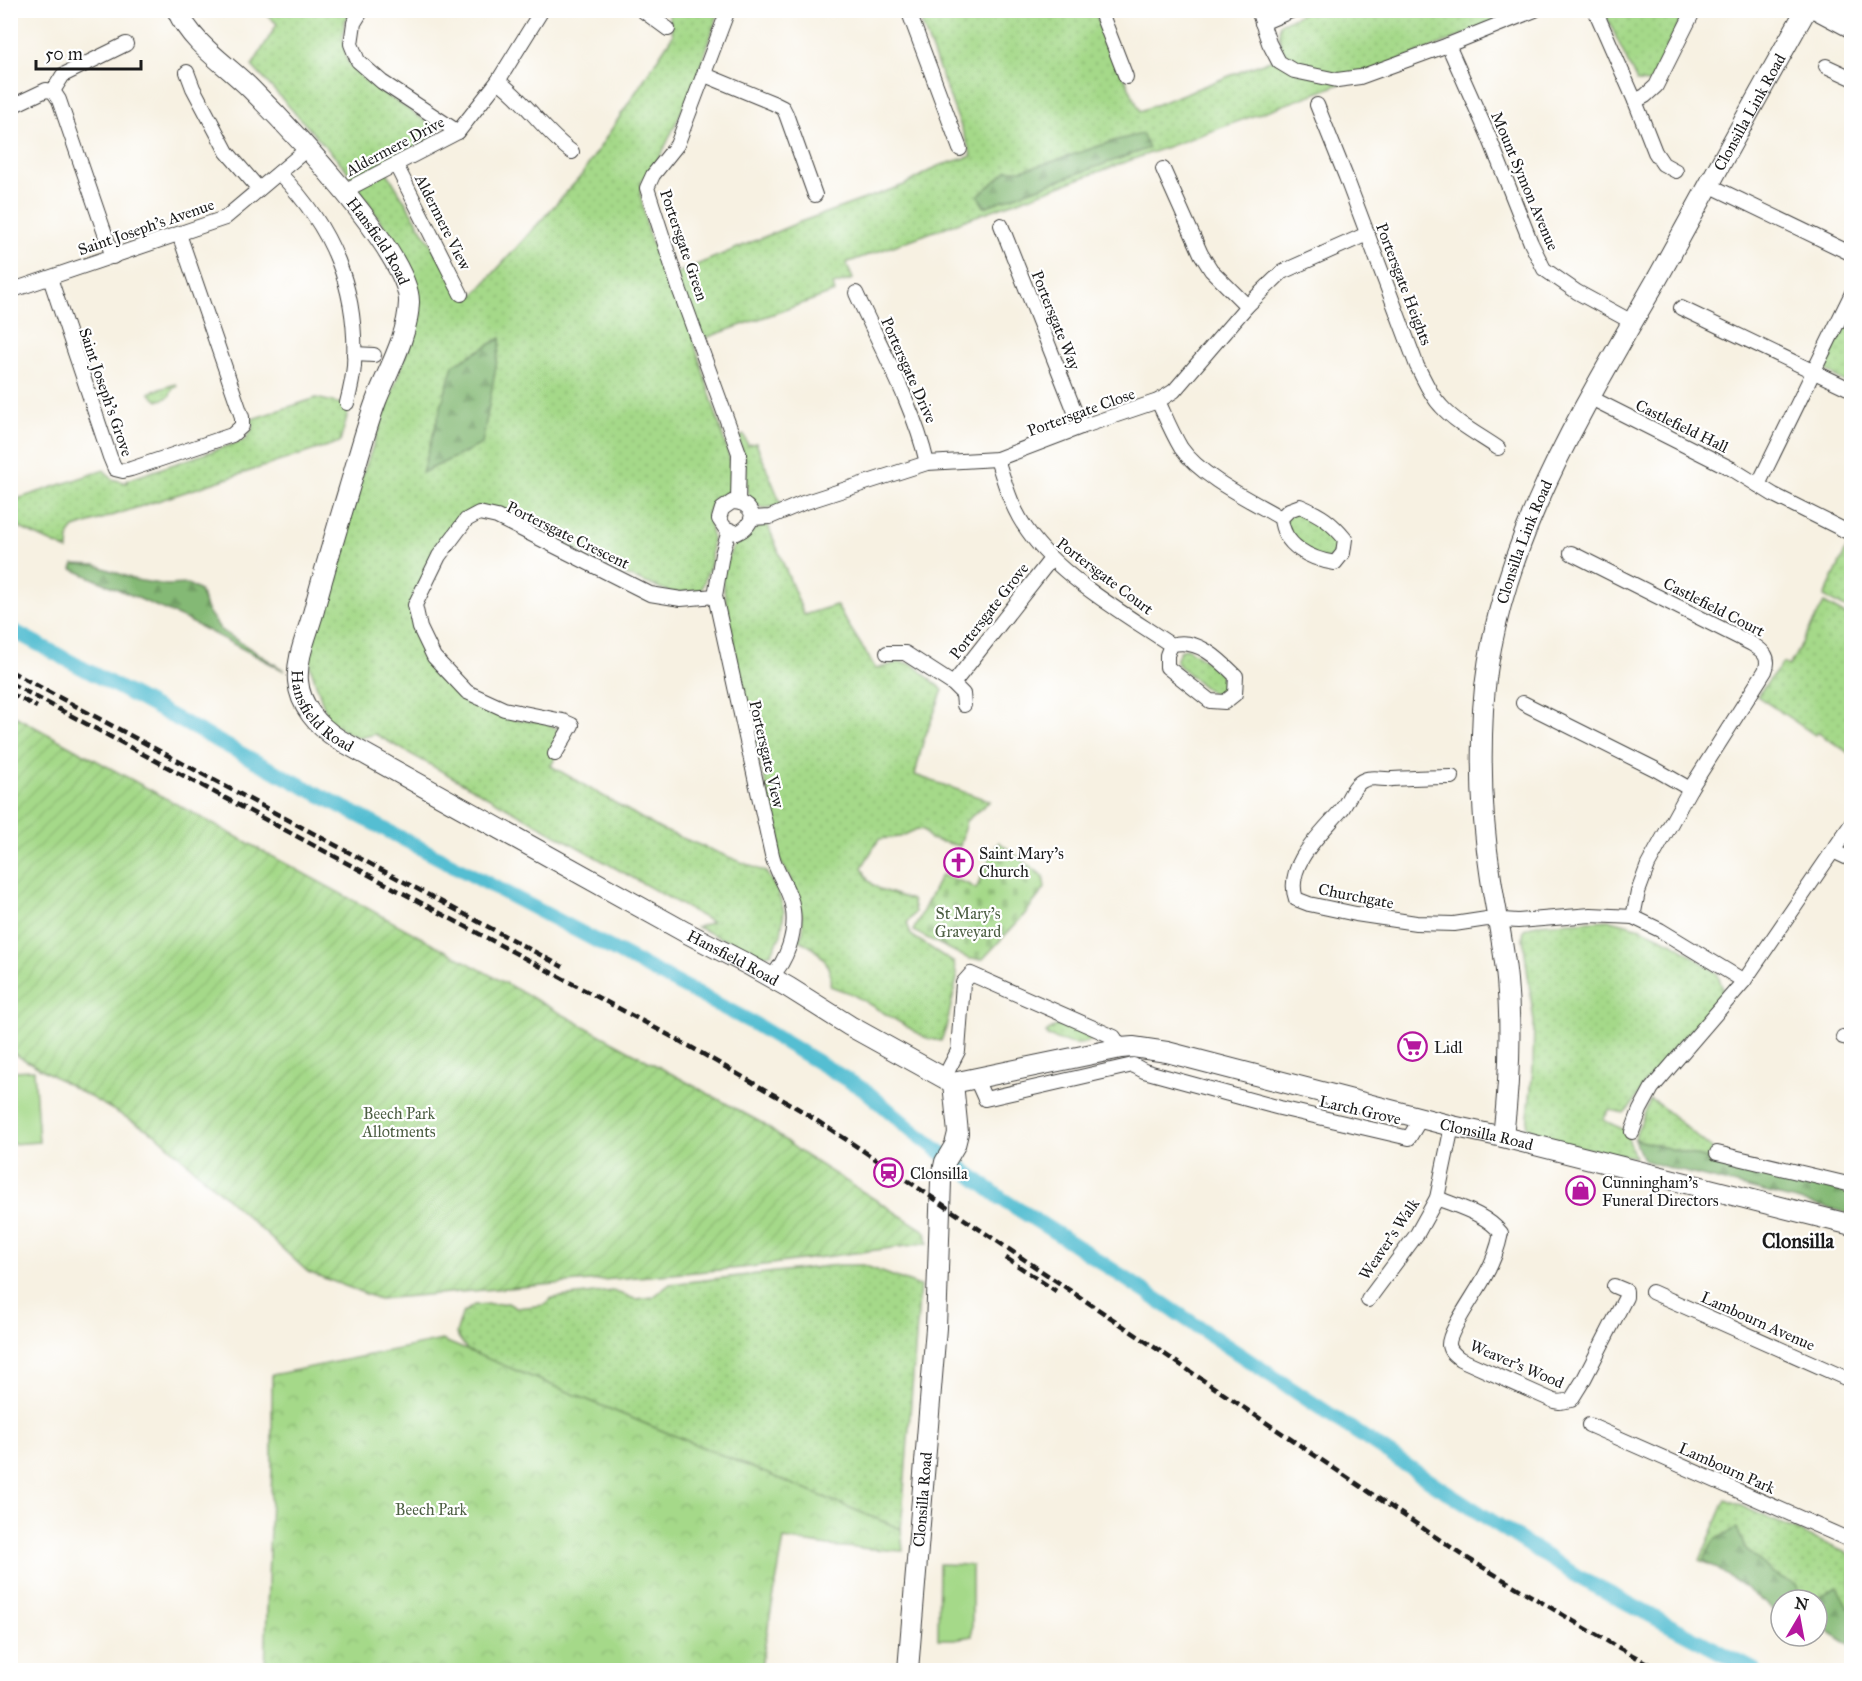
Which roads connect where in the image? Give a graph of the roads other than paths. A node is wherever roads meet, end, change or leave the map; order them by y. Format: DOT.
graph roads {
  1 [pos="177,10"];
  2 [pos="363,10"];
  3 [pos="542,10"];
  4 [pos="642,10"];
  5 [pos="728,10"];
  6 [pos="908,10"];
  7 [pos="1101,10"];
  8 [pos="1293,10"];
  9 [pos="1535,10"];
  10 [pos="1594,10"];
  11 [pos="1694,10"];
  12 [pos="1806,10"];
  13 [pos="1818,10"];
  14 [pos="1260,17"];
  15 [pos="668,28"];
  16 [pos="1851,28"];
  17 [pos="126,44"];
  18 [pos="1448,45"];
  19 [pos="1826,66"];
  20 [pos="187,72"];
  21 [pos="705,75"];
  22 [pos="1126,77"];
  23 [pos="1851,78"];
  24 [pos="498,81"];
  25 [pos="53,91"];
  26 [pos="1635,101"];
  27 [pos="1317,105"];
  28 [pos="10,107"];
  29 [pos="458,132"];
  30 [pos="306,149"];
  31 [pos="960,149"];
  32 [pos="572,152"];
  33 [pos="396,165"];
  34 [pos="1163,169"];
  35 [pos="1676,171"];
  36 [pos="279,174"];
  37 [pos="1709,184"];
  38 [pos="259,189"];
  39 [pos="344,191"];
  40 [pos="815,195"];
  41 [pos="1001,225"];
  42 [pos="179,234"];
  43 [pos="1367,234"];
  44 [pos="1851,254"];
  45 [pos="113,256"];
  46 [pos="50,278"];
  47 [pos="10,291"];
  48 [pos="856,293"];
  49 [pos="1851,293"];
  50 [pos="461,294"];
  51 [pos="1247,306"];
  52 [pos="1681,308"];
  53 [pos="1632,322"];
  54 [pos="354,354"];
  55 [pos="374,355"];
  56 [pos="1813,372"];
  57 [pos="1851,390"];
  58 [pos="1591,398"];
  59 [pos="1158,401"];
  60 [pos="347,403"];
  61 [pos="1081,427"];
  62 [pos="1498,448"];
  63 [pos="997,459"];
  64 [pos="927,463"];
  65 [pos="1758,485"];
  66 [pos="738,502"];
  67 [pos="752,518"];
  68 [pos="1281,518"];
  69 [pos="729,531"];
  70 [pos="1851,534"];
  71 [pos="1571,553"];
  72 [pos="1051,559"];
  73 [pos="715,596"];
  74 [pos="1171,645"];
  75 [pos="887,652"];
  76 [pos="953,684"];
  77 [pos="1522,703"];
  78 [pos="964,705"];
  79 [pos="555,754"];
  80 [pos="1452,777"];
  81 [pos="1690,789"];
  82 [pos="1851,823"];
  83 [pos="1833,851"];
  84 [pos="1851,861"];
  85 [pos="1633,917"];
  86 [pos="1498,920"];
  87 [pos="771,977"];
  88 [pos="1744,981"];
  89 [pos="1129,1053"];
  90 [pos="1040,1065"];
  91 [pos="976,1079"];
  92 [pos="949,1081"];
  93 [pos="1286,1083"];
  94 [pos="1044,1085"];
  95 [pos="1281,1108"];
  96 [pos="1420,1118"];
  97 [pos="1452,1126"];
  98 [pos="1632,1132"];
  99 [pos="1503,1137"];
  100 [pos="1717,1153"];
  101 [pos="1851,1185"];
  102 [pos="1437,1198"];
  103 [pos="1851,1226"];
  104 [pos="1614,1286"];
  105 [pos="1652,1292"];
  106 [pos="1368,1300"];
  107 [pos="1851,1381"];
  108 [pos="1588,1425"];
  109 [pos="1851,1541"];
  110 [pos="908,1671"];
  1 -- 30 [label="street, Hansfield Road"];
  2 -- 29 [label="street"];
  3 -- 24 [label="street, Aldermere Drive"];
  4 -- 15 [label="street"];
  5 -- 21 [label="street, Portersgate Green"];
  6 -- 31 [label="street"];
  7 -- 22 [label="street"];
  8 -- 14 [label="street"];
  9 -- 18 [label="street"];
  10 -- 26 [label="street"];
  11 -- 26 [label="street"];
  12 -- 37 [label="street, Clonsilla Link Road"];
  13 -- 16 [label="street"];
  14 -- 18 [label="street"];
  17 -- 25 [label="street"];
  18 -- 53 [label="street, Mount Symon Avenue"];
  19 -- 23 [label="street"];
  20 -- 38 [label="street"];
  21 -- 40 [label="street"];
  21 -- 66 [label="street, Portersgate Green"];
  24 -- 29 [label="street, Aldermere Drive"];
  24 -- 32 [label="street"];
  25 -- 28 [label="street"];
  25 -- 45 [label="street"];
  26 -- 35 [label="street"];
  27 -- 43 [label="street, Portersgate Heights"];
  29 -- 33 [label="street, Aldermere Drive"];
  30 -- 36 [label="street, Saint Joseph's Avenue"];
  30 -- 39 [label="street, Hansfield Road"];
  33 -- 39 [label="street, Aldermere Drive"];
  33 -- 50 [label="street, Aldermere View"];
  34 -- 51 [label="street"];
  36 -- 38 [label="street, Saint Joseph's Avenue"];
  36 -- 54 [label="street"];
  37 -- 44 [label="street"];
  37 -- 53 [label="street, Clonsilla Link Road"];
  38 -- 42 [label="street, Saint Joseph's Avenue"];
  39 -- 87 [label="street, Hansfield Road"];
  41 -- 61 [label="street, Portersgate Way"];
  42 -- 45 [label="street, Saint Joseph's Avenue"];
  42 -- 46 [label="street, Saint Joseph's Grove"];
  43 -- 51 [label="street, Portersgate Close"];
  43 -- 62 [label="street, Portersgate Heights"];
  45 -- 46 [label="street, Saint Joseph's Avenue"];
  46 -- 47 [label="street, Saint Joseph's Avenue"];
  48 -- 64 [label="street, Portersgate Drive"];
  49 -- 56 [label="street"];
  51 -- 59 [label="street, Portersgate Close"];
  52 -- 56 [label="street"];
  53 -- 58 [label="street, Clonsilla Link Road"];
  54 -- 55 [label="street"];
  54 -- 60 [label="street"];
  56 -- 57 [label="street"];
  56 -- 65 [label="street"];
  58 -- 65 [label="street, Castlefield Hall"];
  58 -- 86 [label="street, Clonsilla Link Road"];
  59 -- 61 [label="street, Portersgate Close"];
  59 -- 68 [label="street"];
  61 -- 63 [label="street, Portersgate Close"];
  63 -- 64 [label="street, Portersgate Close"];
  63 -- 72 [label="street, Portersgate Court"];
  64 -- 67 [label="street, Portersgate Close"];
  65 -- 70 [label="street, Castlefield Hall"];
  66 -- 67 [label="street"];
  66 -- 69 [label="street"];
  67 -- 69 [label="street"];
  68 -- 68 [label="street"];
  69 -- 73 [label="street, Portersgate View"];
  71 -- 81 [label="street, Castlefield Court"];
  72 -- 74 [label="street, Portersgate Court"];
  72 -- 76 [label="street, Portersgate Grove"];
  73 -- 79 [label="street, Portersgate Crescent"];
  73 -- 87 [label="street, Portersgate View"];
  74 -- 74 [label="street, Portersgate Court"];
  75 -- 76 [label="street, Portersgate Grove"];
  76 -- 78 [label="street, Portersgate Grove"];
  77 -- 81 [label="street"];
  80 -- 86 [label="street, Churchgate"];
  81 -- 85 [label="street, Castlefield Court"];
  82 -- 83 [label="street"];
  83 -- 84 [label="street"];
  83 -- 88 [label="street"];
  85 -- 86 [label="street"];
  85 -- 88 [label="street"];
  86 -- 99 [label="street, Clonsilla Link Road"];
  87 -- 92 [label="street, Hansfield Road"];
  88 -- 98 [label="street"];
  89 -- 90 [label="street, Clonsilla Road"];
  89 -- 92 [label="street"];
  89 -- 93 [label="street, Clonsilla Road"];
  89 -- 94 [label="street"];
  89 -- 95 [label="street, Larch Grove"];
  90 -- 91 [label="street, Clonsilla Road"];
  90 -- 94 [label="street"];
  91 -- 92 [label="street, Clonsilla Road"];
  91 -- 94 [label="street"];
  92 -- 110 [label="street, Clonsilla Road"];
  93 -- 95 [label="street"];
  93 -- 96 [label="street, Clonsilla Road"];
  95 -- 96 [label="street, Larch Grove"];
  96 -- 97 [label="street, Clonsilla Road"];
  97 -- 99 [label="street, Clonsilla Road"];
  97 -- 102 [label="street, Weaver's Walk"];
  99 -- 103 [label="street, Clonsilla Road"];
  100 -- 101 [label="street"];
  102 -- 104 [label="street, Weaver's Wood"];
  102 -- 106 [label="street, Weaver's Walk"];
  105 -- 107 [label="street, Lambourn Avenue"];
  108 -- 109 [label="street, Lambourn Park"];
}
